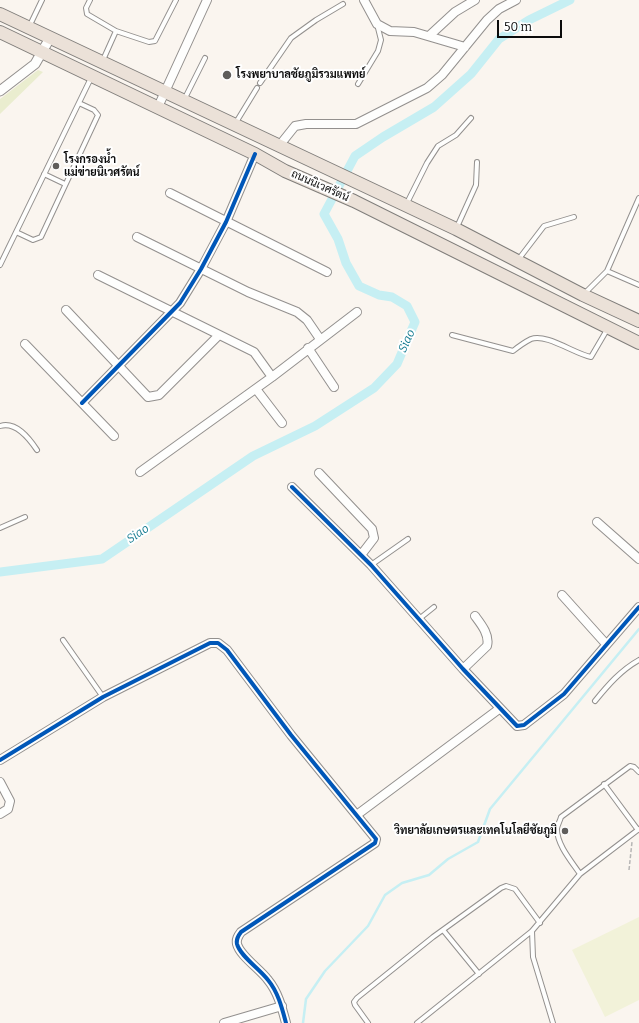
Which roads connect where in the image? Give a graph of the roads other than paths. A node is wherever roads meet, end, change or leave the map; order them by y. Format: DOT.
graph roads {
  1 [pos="42,0"];
  2 [pos="90,0"];
  3 [pos="176,0"];
  4 [pos="208,0"];
  5 [pos="364,0"];
  6 [pos="475,0"];
  7 [pos="516,0"];
  8 [pos="344,4"];
  9 [pos="0,14"];
  10 [pos="377,24"];
  11 [pos="29,28"];
  12 [pos="116,31"];
  13 [pos="0,32"];
  14 [pos="429,36"];
  15 [pos="50,38"];
  16 [pos="465,47"];
  17 [pos="44,52"];
  18 [pos="205,58"];
  19 [pos="102,62"];
  20 [pos="92,76"];
  21 [pos="260,82"];
  22 [pos="358,84"];
  23 [pos="257,88"];
  24 [pos="0,91"];
  25 [pos="165,92"];
  26 [pos="184,100"];
  27 [pos="79,103"];
  28 [pos="158,107"];
  29 [pos="471,118"];
  30 [pos="235,124"];
  31 [pos="279,146"];
  32 [pos="255,154"];
  33 [pos="477,162"];
  34 [pos="44,174"];
  35 [pos="65,184"];
  36 [pos="170,193"];
  37 [pos="639,198"];
  38 [pos="406,206"];
  39 [pos="574,217"];
  40 [pos="226,222"];
  41 [pos="456,229"];
  42 [pos="16,232"];
  43 [pos="137,237"];
  44 [pos="518,260"];
  45 [pos="0,265"];
  46 [pos="201,269"];
  47 [pos="607,271"];
  48 [pos="327,272"];
  49 [pos="98,275"];
  50 [pos="639,286"];
  51 [pos="583,295"];
  52 [pos="66,310"];
  53 [pos="172,312"];
  54 [pos="357,312"];
  55 [pos="639,321"];
  56 [pos="608,328"];
  57 [pos="452,335"];
  58 [pos="218,336"];
  59 [pos="320,339"];
  60 [pos="639,343"];
  61 [pos="25,344"];
  62 [pos="308,348"];
  63 [pos="118,366"];
  64 [pos="272,377"];
  65 [pos="334,387"];
  66 [pos="256,389"];
  67 [pos="82,403"];
  68 [pos="282,423"];
  69 [pos="0,426"];
  70 [pos="114,436"];
  71 [pos="37,450"];
  72 [pos="140,472"];
  73 [pos="319,472"];
  74 [pos="292,487"];
  75 [pos="24,517"];
  76 [pos="597,522"];
  77 [pos="0,528"];
  78 [pos="408,539"];
  79 [pos="360,555"];
  80 [pos="639,558"];
  81 [pos="371,565"];
  82 [pos="562,595"];
  83 [pos="434,607"];
  84 [pos="639,607"];
  85 [pos="475,616"];
  86 [pos="418,619"];
  87 [pos="63,640"];
  88 [pos="606,644"];
  89 [pos="639,660"];
  90 [pos="463,669"];
  91 [pos="103,697"];
  92 [pos="595,702"];
  93 [pos="499,708"];
  94 [pos="0,760"];
  95 [pos="639,772"];
  96 [pos="0,782"];
  97 [pos="604,784"];
  98 [pos="0,814"];
  99 [pos="358,814"];
  100 [pos="638,830"];
  101 [pos="580,874"];
  102 [pos="540,923"];
  103 [pos="443,930"];
  104 [pos="532,931"];
  105 [pos="479,974"];
  106 [pos="282,1006"];
  107 [pos="224,1023"];
  108 [pos="286,1023"];
  109 [pos="368,1023"];
  110 [pos="417,1023"];
  111 [pos="553,1023"];
  1 -- 11 [label="lane"];
  2 -- 12 [label="lane"];
  3 -- 12 [label="lane"];
  4 -- 25 [label="street"];
  5 -- 10 [label="street"];
  6 -- 14 [label="street"];
  7 -- 16 [label="street"];
  8 -- 21 [label="lane"];
  9 -- 11 [label="main road, ถนนนิเวศรัตน์"];
  10 -- 14 [label="street"];
  10 -- 22 [label="lane"];
  11 -- 15 [label="main road, ถนนนิเวศรัตน์"];
  12 -- 19 [label="lane"];
  13 -- 17 [label="main road, ถนนนิเวศรัตน์"];
  14 -- 16 [label="street"];
  15 -- 17 [label="street"];
  15 -- 19 [label="main road, ถนนนิเวศรัตน์"];
  16 -- 31 [label="street"];
  17 -- 20 [label="main road, ถนนนิเวศรัตน์"];
  17 -- 24 [label="street"];
  18 -- 26 [label="lane"];
  19 -- 25 [label="main road, ถนนนิเวศรัตน์"];
  20 -- 27 [label="lane"];
  20 -- 28 [label="main road, ถนนนิเวศรัตน์"];
  23 -- 30 [label="lane"];
  25 -- 26 [label="main road, ถนนนิเวศรัตน์"];
  25 -- 28 [label="street"];
  26 -- 30 [label="main road, ถนนนิเวศรัตน์"];
  27 -- 34 [label="lane"];
  27 -- 35 [label="lane"];
  28 -- 32 [label="main road, ถนนนิเวศรัตน์"];
  29 -- 38 [label="lane"];
  30 -- 31 [label="main road, ถนนนิเวศรัตน์"];
  31 -- 38 [label="main road, ถนนนิเวศรัตน์"];
  32 -- 40 [label="street"];
  32 -- 56 [label="main road, ถนนนิเวศรัตน์"];
  33 -- 41 [label="lane"];
  34 -- 35 [label="lane"];
  34 -- 42 [label="lane"];
  35 -- 42 [label="lane"];
  36 -- 40 [label="street"];
  37 -- 47 [label="lane"];
  38 -- 41 [label="main road, ถนนนิเวศรัตน์"];
  39 -- 44 [label="lane"];
  40 -- 46 [label="street"];
  40 -- 48 [label="street"];
  41 -- 44 [label="main road, ถนนนิเวศรัตน์"];
  42 -- 45 [label="lane"];
  43 -- 46 [label="street"];
  44 -- 51 [label="main road, ถนนนิเวศรัตน์"];
  46 -- 53 [label="street"];
  46 -- 59 [label="street"];
  47 -- 50 [label="lane"];
  47 -- 51 [label="lane"];
  49 -- 53 [label="street"];
  51 -- 55 [label="main road, ถนนนิเวศรัตน์"];
  52 -- 63 [label="street"];
  53 -- 58 [label="street"];
  53 -- 63 [label="street"];
  54 -- 59 [label="street"];
  56 -- 57 [label="lane"];
  56 -- 60 [label="main road, ถนนนิเวศรัตน์"];
  58 -- 63 [label="street"];
  58 -- 64 [label="street"];
  59 -- 62 [label="street"];
  61 -- 67 [label="street"];
  62 -- 64 [label="street"];
  62 -- 65 [label="street"];
  63 -- 67 [label="street"];
  64 -- 66 [label="street"];
  66 -- 68 [label="street"];
  66 -- 72 [label="street"];
  67 -- 70 [label="street"];
  69 -- 71 [label="lane"];
  73 -- 79 [label="street"];
  74 -- 79 [label="street"];
  75 -- 77 [label="lane"];
  76 -- 80 [label="street"];
  78 -- 81 [label="lane"];
  79 -- 81 [label="street"];
  81 -- 86 [label="street"];
  82 -- 88 [label="street"];
  83 -- 86 [label="lane"];
  84 -- 88 [label="street"];
  85 -- 90 [label="street"];
  86 -- 90 [label="street"];
  87 -- 91 [label="lane"];
  88 -- 93 [label="street"];
  89 -- 92 [label="lane"];
  90 -- 93 [label="street"];
  91 -- 94 [label="street"];
  91 -- 99 [label="street"];
  93 -- 99 [label="street"];
  95 -- 97 [label="lane"];
  96 -- 98 [label="street"];
  97 -- 100 [label="lane"];
  97 -- 101 [label="lane"];
  99 -- 106 [label="street"];
  100 -- 101 [label="lane"];
  101 -- 102 [label="lane"];
  102 -- 103 [label="lane"];
  102 -- 104 [label="lane"];
  103 -- 105 [label="lane"];
  103 -- 109 [label="lane"];
  104 -- 105 [label="lane"];
  104 -- 111 [label="lane"];
  105 -- 110 [label="lane"];
  106 -- 107 [label="street"];
  106 -- 108 [label="street"];
}
